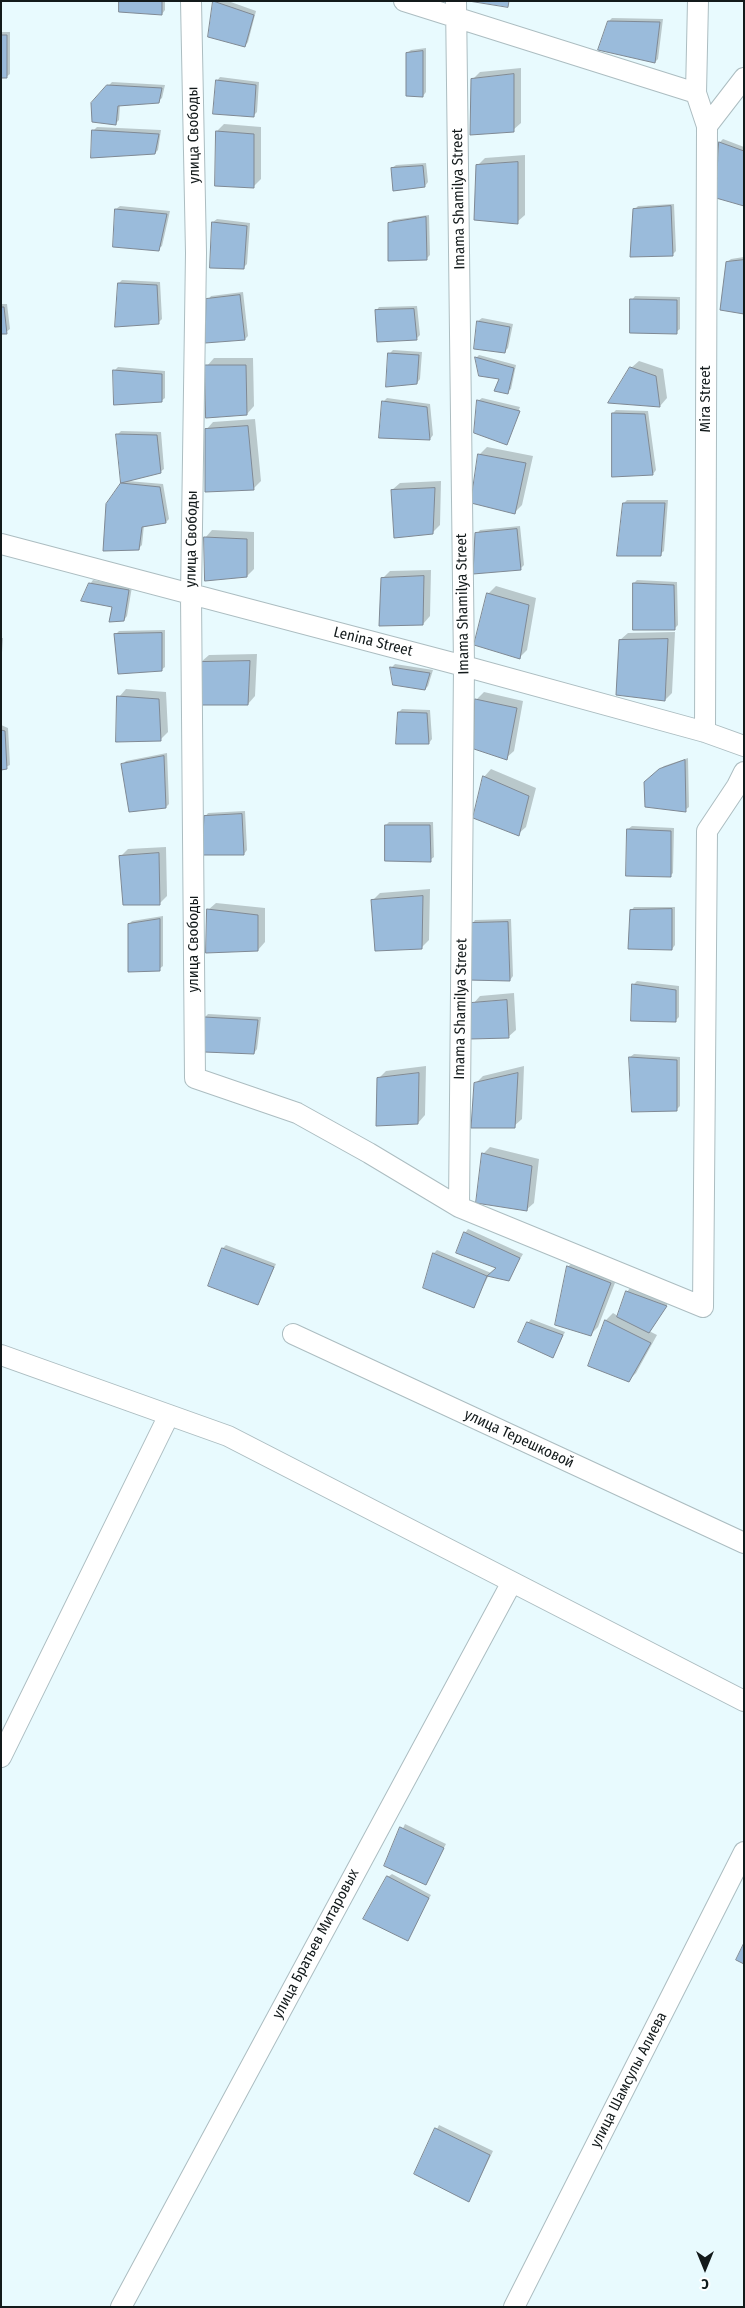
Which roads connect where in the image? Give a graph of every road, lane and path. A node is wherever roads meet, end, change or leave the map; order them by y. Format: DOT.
graph roads {
  1 [pos="191,1"];
  2 [pos="404,1"];
  3 [pos="698,1"];
  4 [pos="456,10"];
  5 [pos="744,78"];
  6 [pos="696,93"];
  7 [pos="707,126"];
  8 [pos="1,544"];
  9 [pos="191,595"];
  10 [pos="464,666"];
  11 [pos="705,732"];
  12 [pos="744,746"];
  13 [pos="744,772"];
  14 [pos="458,1207"];
  15 [pos="293,1334"];
  16 [pos="1,1355"];
  17 [pos="170,1415"];
  18 [pos="744,1543"];
  19 [pos="512,1582"];
  20 [pos="744,1701"];
  21 [pos="1,1757"];
  22 [pos="744,1852"];
  23 [pos="121,2307"];
  24 [pos="514,2307"];
  1 -- 9 [label="street, улица Свободы"];
  2 -- 4 [label="street"];
  3 -- 6 [label="street, Mira Street"];
  4 -- 6 [label="street"];
  4 -- 10 [label="street, Imama Shamilya Street"];
  5 -- 7 [label="street"];
  6 -- 7 [label="street, Mira Street"];
  7 -- 11 [label="street, Mira Street"];
  8 -- 9 [label="street, Lenina Street"];
  9 -- 10 [label="street, Lenina Street"];
  9 -- 14 [label="street, улица Свободы"];
  10 -- 11 [label="street, Lenina Street"];
  10 -- 14 [label="street, Imama Shamilya Street"];
  11 -- 12 [label="street, Lenina Street"];
  13 -- 14 [label="street"];
  15 -- 18 [label="street, улица Терешковой"];
  16 -- 17 [label="street"];
  17 -- 19 [label="street"];
  17 -- 21 [label="street"];
  19 -- 20 [label="street"];
  19 -- 23 [label="street, улица Братьев Митаровых"];
  22 -- 24 [label="street, улица Шамсулы Алиева"];
}
